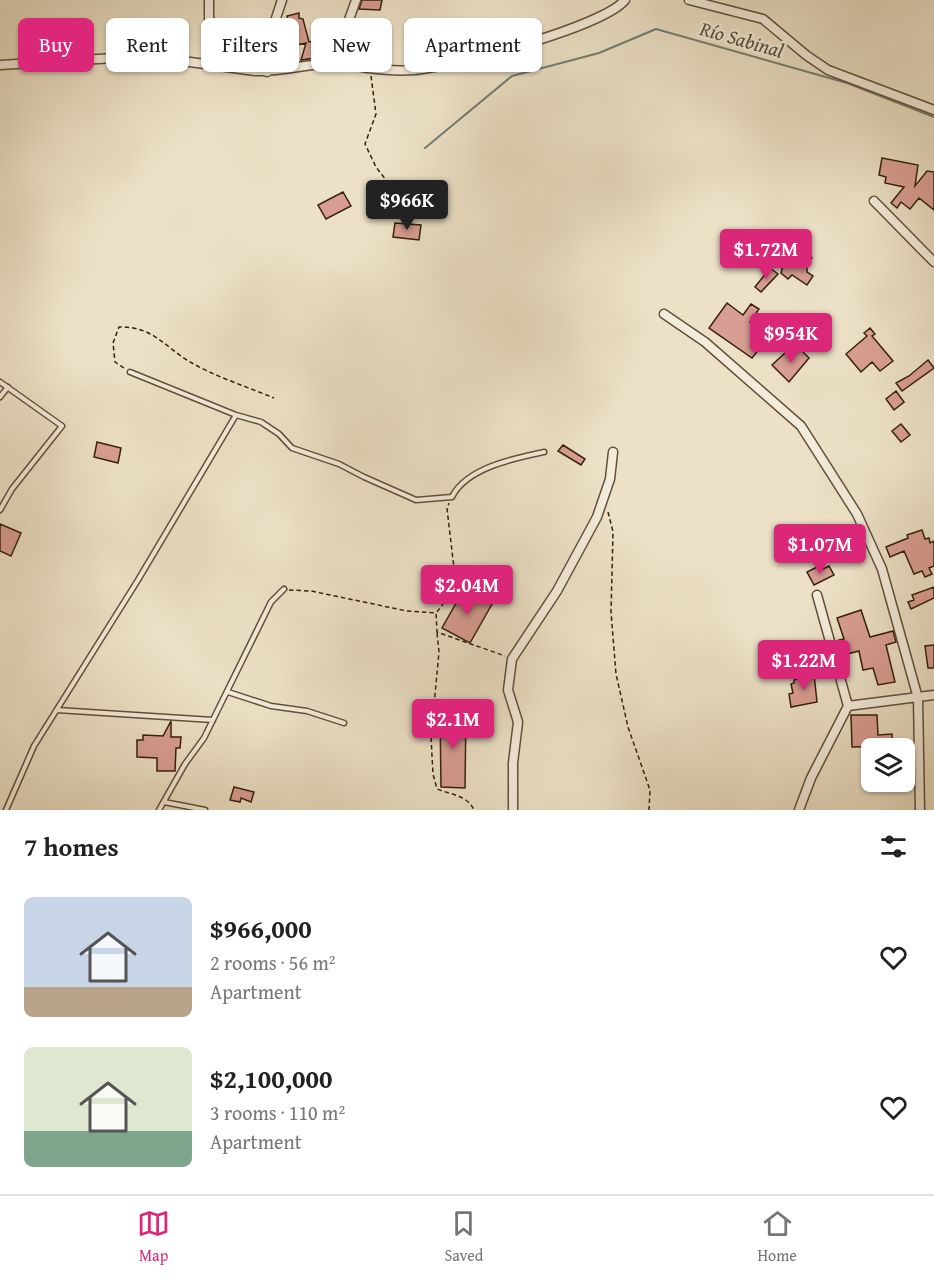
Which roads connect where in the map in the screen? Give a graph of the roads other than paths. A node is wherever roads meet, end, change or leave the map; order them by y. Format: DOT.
graph roads {
  1 [pos="209,0"];
  2 [pos="282,0"];
  3 [pos="356,0"];
  4 [pos="625,0"];
  5 [pos="689,0"];
  6 [pos="209,18"];
  7 [pos="275,18"];
  8 [pos="350,18"];
  9 [pos="201,64"];
  10 [pos="0,65"];
  11 [pos="392,69"];
  12 [pos="934,110"];
  13 [pos="874,201"];
  14 [pos="934,262"];
  15 [pos="664,314"];
  16 [pos="130,372"];
  17 [pos="0,382"];
  18 [pos="8,387"];
  19 [pos="0,398"];
  20 [pos="236,415"];
  21 [pos="544,452"];
  22 [pos="613,452"];
  23 [pos="0,510"];
  24 [pos="284,589"];
  25 [pos="817,595"];
  26 [pos="228,692"];
  27 [pos="934,695"];
  28 [pos="918,698"];
  29 [pos="848,706"];
  30 [pos="57,710"];
  31 [pos="213,720"];
  32 [pos="344,723"];
  33 [pos="164,802"];
  34 [pos="6,810"];
  35 [pos="159,810"];
  36 [pos="205,810"];
  37 [pos="513,810"];
  38 [pos="799,810"];
  39 [pos="920,810"];
  1 -- 6 [label="street"];
  2 -- 7 [label="street"];
  3 -- 8 [label="street"];
  4 -- 11 [label="street"];
  5 -- 12 [label="street"];
  9 -- 10 [label="street"];
  13 -- 14 [label="street"];
  15 -- 28 [label="street"];
  16 -- 20 [label="lane"];
  17 -- 18 [label="lane"];
  18 -- 19 [label="lane"];
  18 -- 23 [label="lane"];
  20 -- 21 [label="lane"];
  20 -- 30 [label="lane"];
  22 -- 37 [label="street"];
  24 -- 26 [label="lane"];
  25 -- 29 [label="street"];
  26 -- 31 [label="lane"];
  26 -- 32 [label="lane"];
  27 -- 28 [label="street"];
  28 -- 29 [label="street"];
  28 -- 39 [label="street"];
  29 -- 38 [label="street"];
  30 -- 31 [label="lane"];
  30 -- 34 [label="lane"];
  31 -- 33 [label="lane"];
  33 -- 35 [label="lane"];
  33 -- 36 [label="lane"];
}
